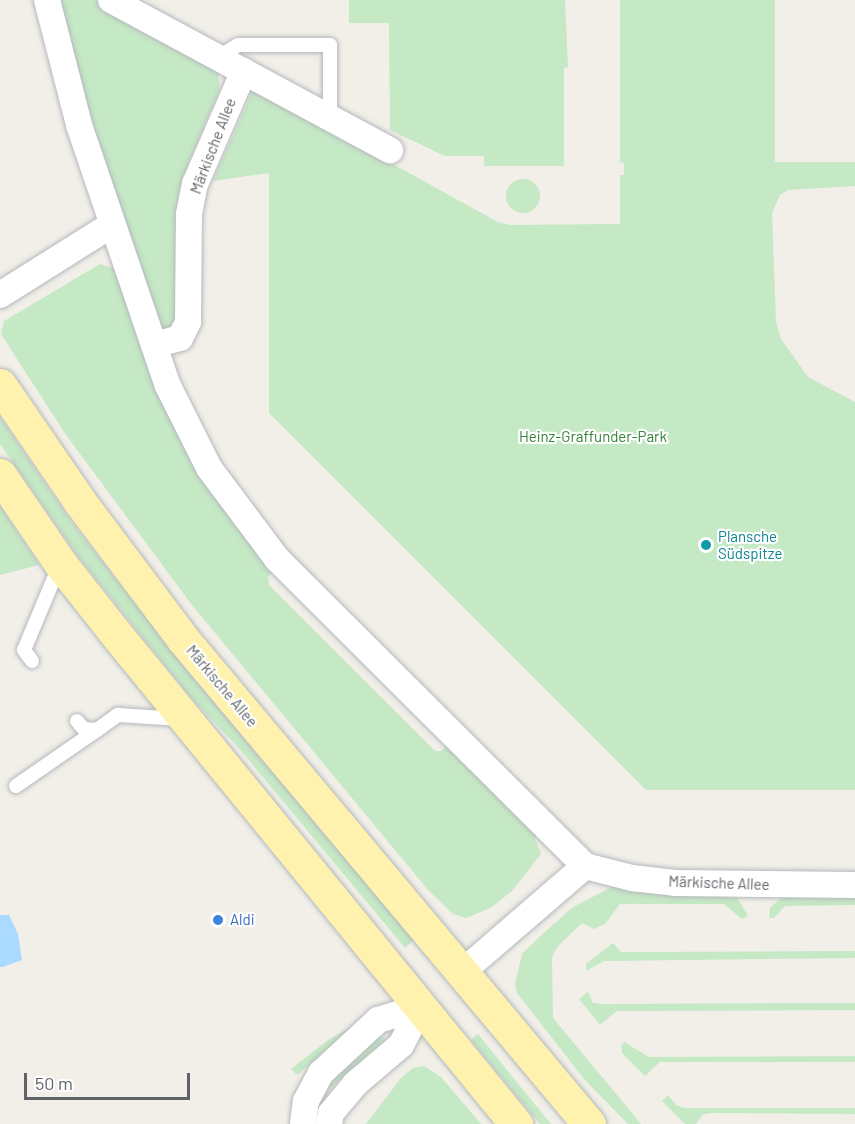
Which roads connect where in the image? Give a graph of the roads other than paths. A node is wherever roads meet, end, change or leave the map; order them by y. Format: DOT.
graph roads {
  1 [pos="47,0"];
  2 [pos="111,0"];
  3 [pos="218,57"];
  4 [pos="244,71"];
  5 [pos="330,119"];
  6 [pos="390,150"];
  7 [pos="111,225"];
  8 [pos="0,295"];
  9 [pos="154,345"];
  10 [pos="0,385"];
  11 [pos="0,475"];
  12 [pos="60,563"];
  13 [pos="32,661"];
  14 [pos="184,719"];
  15 [pos="77,721"];
  16 [pos="97,730"];
  17 [pos="16,786"];
  18 [pos="585,866"];
  19 [pos="855,885"];
  20 [pos="460,973"];
  21 [pos="421,1007"];
  22 [pos="303,1124"];
  23 [pos="329,1124"];
  24 [pos="516,1124"];
  25 [pos="589,1124"];
  1 -- 7 [label="street"];
  2 -- 3 [label="street"];
  3 -- 4 [label="street"];
  3 -- 5 [label="lane"];
  4 -- 5 [label="street"];
  4 -- 9 [label="street, Märkische Allee"];
  5 -- 6 [label="street"];
  7 -- 8 [label="street"];
  7 -- 9 [label="street"];
  9 -- 18 [label="street"];
  10 -- 20 [label="main road, Märkische Allee"];
  11 -- 12 [label="main road"];
  12 -- 13 [label="lane"];
  12 -- 14 [label="main road"];
  14 -- 16 [label="lane"];
  14 -- 21 [label="main road"];
  15 -- 16 [label="lane"];
  16 -- 17 [label="lane"];
  18 -- 19 [label="street, Märkische Allee"];
  18 -- 20 [label="street"];
  20 -- 21 [label="main road"];
  20 -- 25 [label="main road, Märkische Allee"];
  21 -- 22 [label="street"];
  21 -- 23 [label="street"];
  21 -- 24 [label="main road"];
}
